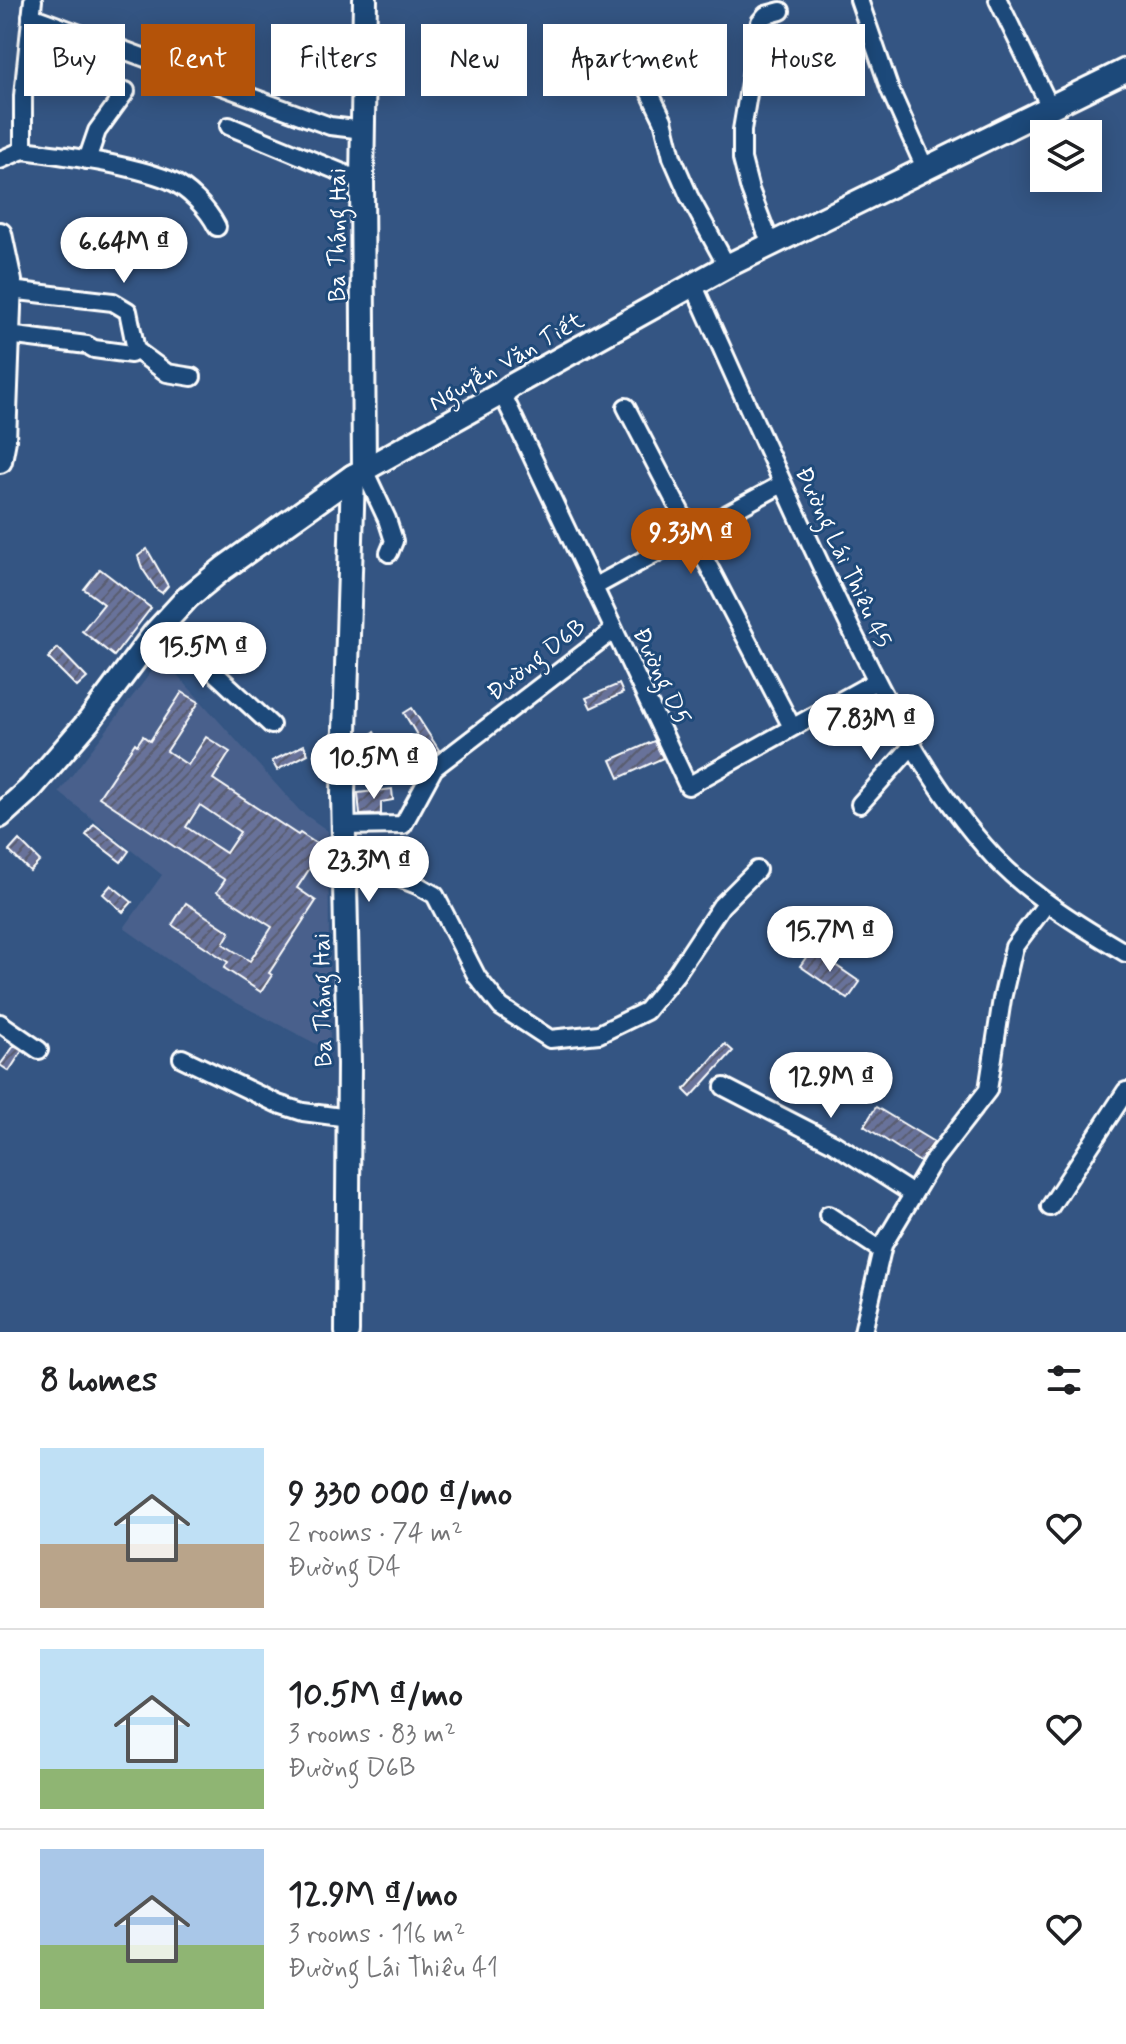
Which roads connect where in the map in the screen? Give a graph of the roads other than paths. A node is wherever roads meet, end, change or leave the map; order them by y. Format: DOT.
graph roads {
  1 [pos="365,0"];
  2 [pos="859,0"];
  3 [pos="998,0"];
  4 [pos="32,8"];
  5 [pos="781,11"];
  6 [pos="761,24"];
  7 [pos="1126,70"];
  8 [pos="126,91"];
  9 [pos="651,96"];
  10 [pos="747,96"];
  11 [pos="1050,107"];
  12 [pos="229,126"];
  13 [pos="364,130"];
  14 [pos="23,150"];
  15 [pos="0,160"];
  16 [pos="87,160"];
  17 [pos="925,168"];
  18 [pos="362,181"];
  19 [pos="217,227"];
  20 [pos="0,234"];
  21 [pos="771,245"];
  22 [pos="727,266"];
  23 [pos="694,286"];
  24 [pos="10,290"];
  25 [pos="8,335"];
  26 [pos="136,350"];
  27 [pos="192,377"];
  28 [pos="502,393"];
  29 [pos="2,402"];
  30 [pos="626,407"];
  31 [pos="0,461"];
  32 [pos="358,473"];
  33 [pos="782,484"];
  34 [pos="692,534"];
  35 [pos="389,553"];
  36 [pos="594,587"];
  37 [pos="163,625"];
  38 [pos="614,630"];
  39 [pos="876,681"];
  40 [pos="271,725"];
  41 [pos="792,727"];
  42 [pos="912,746"];
  43 [pos="860,804"];
  44 [pos="0,816"];
  45 [pos="344,826"];
  46 [pos="345,861"];
  47 [pos="757,870"];
  48 [pos="1047,903"];
  49 [pos="1126,953"];
  50 [pos="0,1023"];
  51 [pos="39,1050"];
  52 [pos="182,1058"];
  53 [pos="724,1087"];
  54 [pos="1123,1100"];
  55 [pos="349,1118"];
  56 [pos="913,1194"];
  57 [pos="1050,1207"];
  58 [pos="828,1215"];
  59 [pos="881,1250"];
  60 [pos="347,1332"];
  61 [pos="863,1332"];
  1 -- 13 [label="street, Ba Tháng Hai"];
  2 -- 17 [label="street"];
  3 -- 11 [label="street"];
  4 -- 13 [label="street"];
  4 -- 14 [label="street"];
  5 -- 6 [label="street"];
  7 -- 11 [label="street, Nguyễn Văn Tiết"];
  8 -- 16 [label="street"];
  9 -- 22 [label="street"];
  10 -- 21 [label="street"];
  11 -- 17 [label="street, Nguyễn Văn Tiết"];
  12 -- 18 [label="street"];
  13 -- 18 [label="street, Ba Tháng Hai"];
  14 -- 15 [label="street"];
  14 -- 16 [label="street"];
  16 -- 19 [label="street"];
  17 -- 21 [label="street, Nguyễn Văn Tiết"];
  18 -- 32 [label="street, Ba Tháng Hai"];
  20 -- 24 [label="street"];
  21 -- 22 [label="street, Nguyễn Văn Tiết"];
  22 -- 23 [label="street, Nguyễn Văn Tiết"];
  23 -- 28 [label="street, Nguyễn Văn Tiết"];
  23 -- 33 [label="street, Đường Lái Thiêu 45"];
  24 -- 25 [label="street"];
  24 -- 26 [label="street"];
  25 -- 26 [label="street"];
  25 -- 29 [label="street"];
  26 -- 27 [label="street"];
  28 -- 32 [label="street, Nguyễn Văn Tiết"];
  28 -- 36 [label="street, Đường D5"];
  29 -- 31 [label="street"];
  30 -- 34 [label="street"];
  32 -- 35 [label="street"];
  32 -- 37 [label="street, Nguyễn Văn Tiết"];
  32 -- 45 [label="street, Ba Tháng Hai"];
  33 -- 34 [label="street"];
  33 -- 39 [label="street, Đường Lái Thiêu 45"];
  34 -- 36 [label="street"];
  34 -- 41 [label="street"];
  36 -- 38 [label="street, Đường D5"];
  37 -- 40 [label="street"];
  37 -- 44 [label="street, Nguyễn Văn Tiết"];
  38 -- 41 [label="street, Đường D5"];
  38 -- 45 [label="street, Đường D6B"];
  39 -- 41 [label="street"];
  39 -- 42 [label="street, Đường Lái Thiêu 45"];
  42 -- 43 [label="street"];
  42 -- 48 [label="street, Đường Lái Thiêu 45"];
  45 -- 46 [label="street, Ba Tháng Hai"];
  46 -- 47 [label="street"];
  46 -- 55 [label="street, Ba Tháng Hai"];
  48 -- 49 [label="street, Đường Lái Thiêu 45"];
  48 -- 56 [label="street"];
  50 -- 51 [label="street"];
  52 -- 55 [label="street"];
  53 -- 56 [label="street"];
  54 -- 57 [label="street"];
  55 -- 60 [label="street, Ba Tháng Hai"];
  56 -- 59 [label="street"];
  58 -- 59 [label="street"];
  59 -- 61 [label="street"];
}
